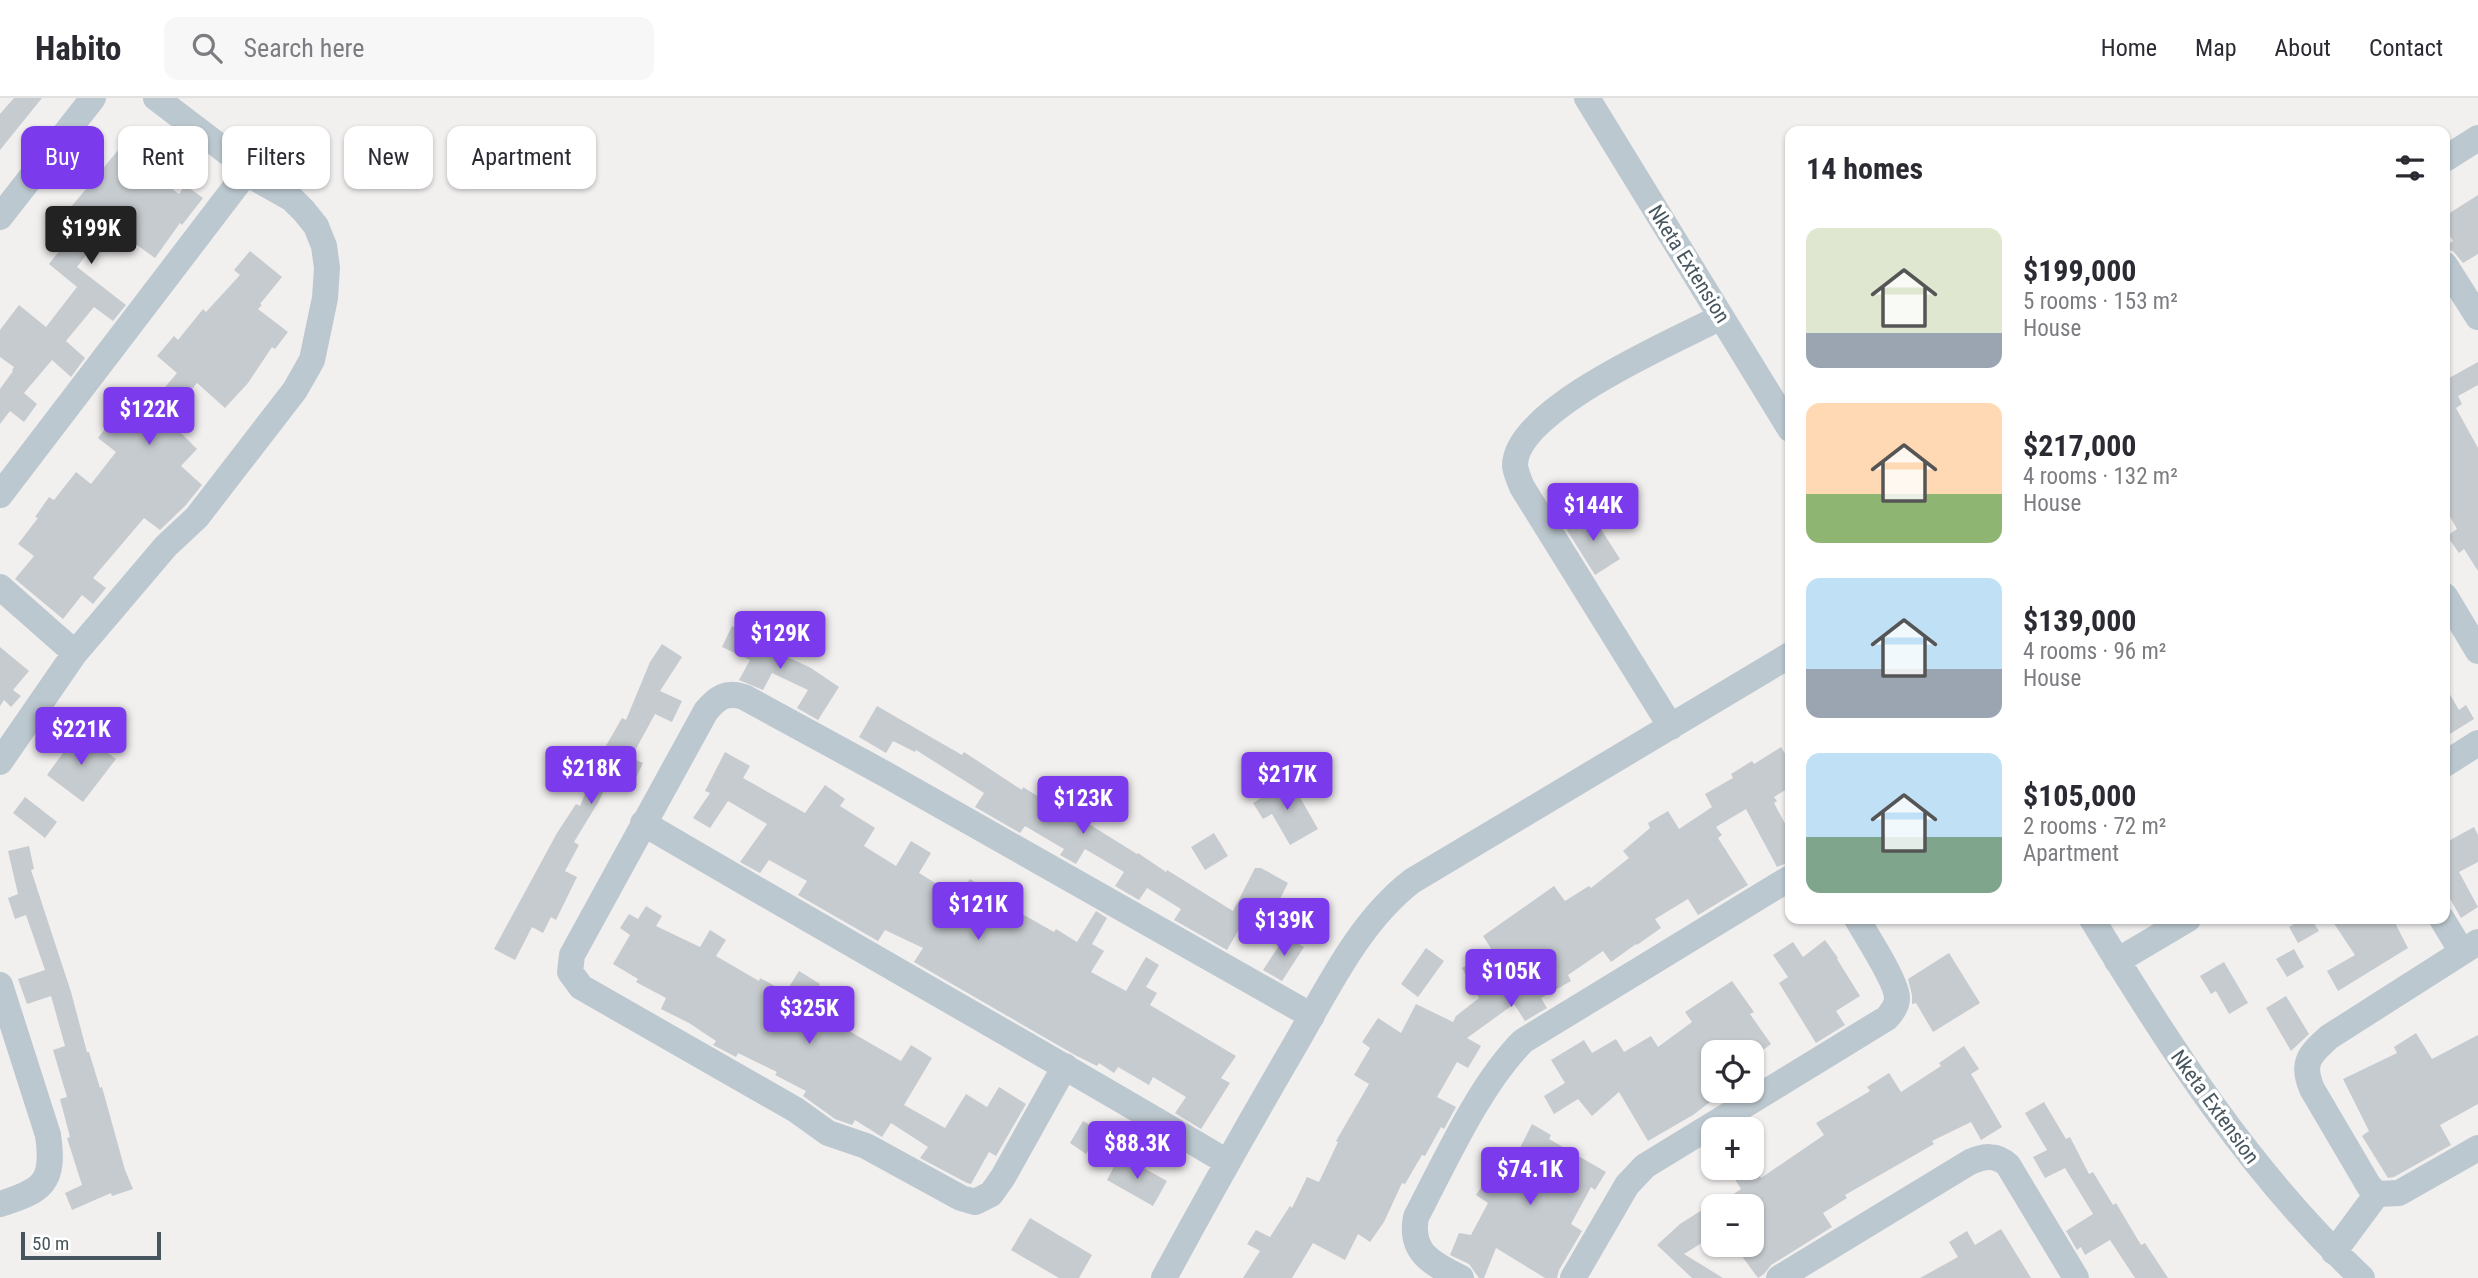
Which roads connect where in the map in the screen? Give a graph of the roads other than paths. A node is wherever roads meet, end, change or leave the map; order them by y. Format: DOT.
graph roads {
  1 [pos="93,98"];
  2 [pos="156,98"];
  3 [pos="1587,98"];
  4 [pos="2478,138"];
  5 [pos="222,148"];
  6 [pos="2450,156"];
  7 [pos="234,189"];
  8 [pos="274,189"];
  9 [pos="0,217"];
  10 [pos="2450,273"];
  11 [pos="1721,317"];
  12 [pos="2478,317"];
  13 [pos="1785,421"];
  14 [pos="0,495"];
  15 [pos="0,587"];
  16 [pos="2450,604"];
  17 [pos="2478,651"];
  18 [pos="75,653"];
  19 [pos="1785,658"];
  20 [pos="1671,727"];
  21 [pos="2478,743"];
  22 [pos="2450,761"];
  23 [pos="0,762"];
  24 [pos="643,822"];
  25 [pos="1785,881"];
  26 [pos="1860,924"];
  27 [pos="2095,924"];
  28 [pos="2180,924"];
  29 [pos="2447,924"];
  30 [pos="2470,947"];
  31 [pos="2117,961"];
  32 [pos="0,985"];
  33 [pos="1312,1016"];
  34 [pos="1065,1066"];
  35 [pos="2478,1148"];
  36 [pos="1227,1162"];
  37 [pos="2377,1194"];
  38 [pos="0,1204"];
  39 [pos="2334,1252"];
  40 [pos="1164,1278"];
  41 [pos="1461,1278"];
  42 [pos="1573,1278"];
  43 [pos="1779,1278"];
  44 [pos="2076,1278"];
  45 [pos="2362,1278"];
  1 -- 9 [label="street"];
  2 -- 5 [label="street"];
  3 -- 11 [label="street, Nketa Extension"];
  4 -- 6 [label="street"];
  7 -- 14 [label="street"];
  8 -- 18 [label="street"];
  10 -- 12 [label="street"];
  11 -- 13 [label="street, Nketa Extension"];
  11 -- 20 [label="street"];
  15 -- 18 [label="street"];
  16 -- 17 [label="street"];
  18 -- 23 [label="street"];
  19 -- 20 [label="street"];
  20 -- 33 [label="street"];
  21 -- 22 [label="street"];
  24 -- 33 [label="street"];
  24 -- 34 [label="street"];
  24 -- 34 [label="street"];
  25 -- 41 [label="street"];
  26 -- 42 [label="street"];
  27 -- 31 [label="street, Nketa Extension"];
  28 -- 31 [label="street"];
  29 -- 30 [label="street"];
  30 -- 37 [label="street"];
  31 -- 39 [label="street, Nketa Extension"];
  32 -- 38 [label="street"];
  33 -- 36 [label="street"];
  34 -- 36 [label="street"];
  35 -- 37 [label="street"];
  36 -- 40 [label="street"];
  37 -- 39 [label="street"];
  39 -- 45 [label="street, Nketa Extension"];
  43 -- 44 [label="street"];
}
